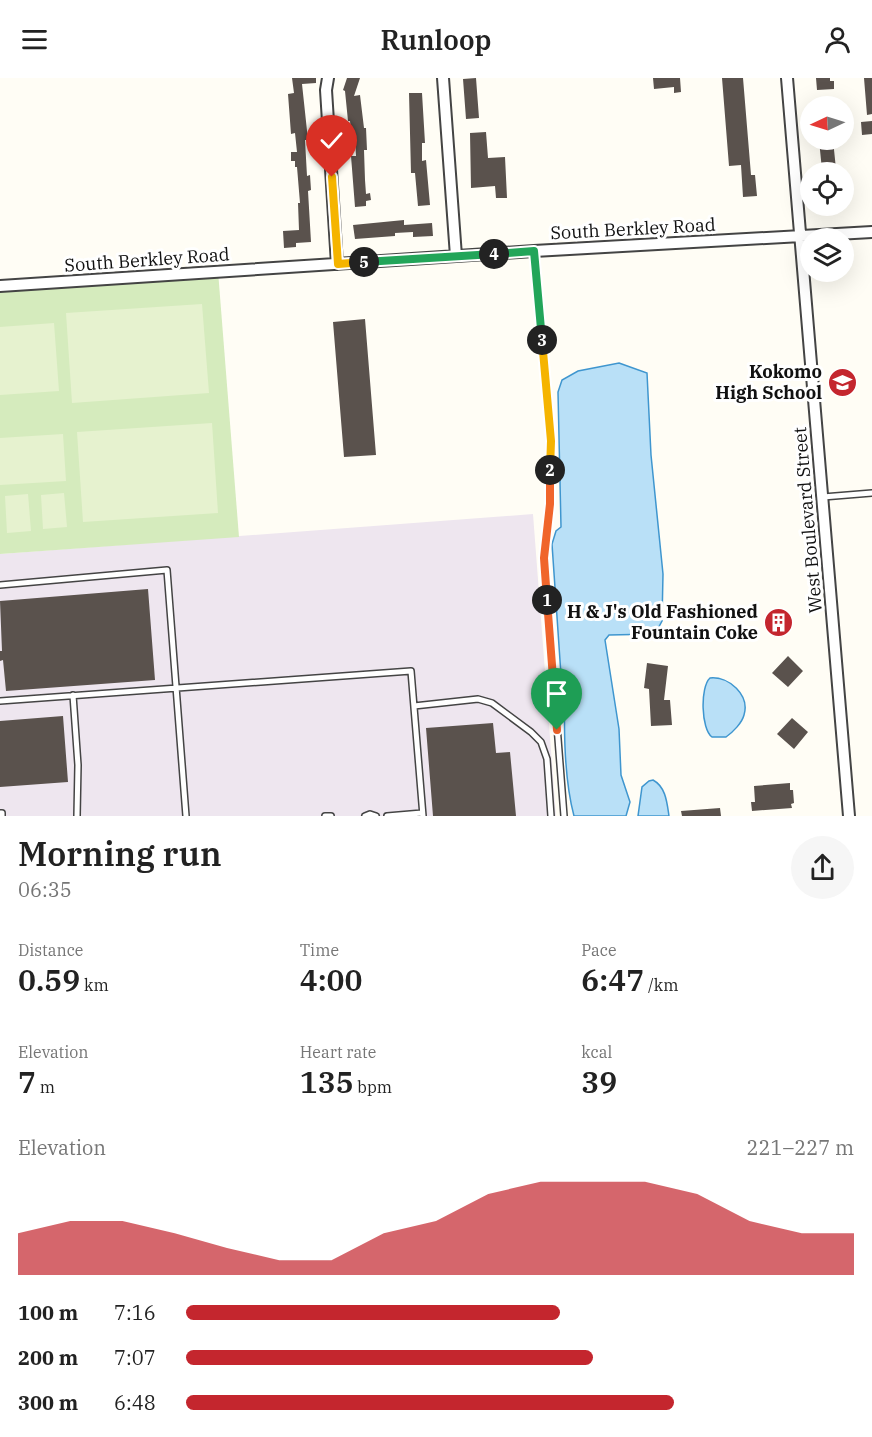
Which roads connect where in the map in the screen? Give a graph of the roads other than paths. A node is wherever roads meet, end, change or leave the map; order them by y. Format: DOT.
graph roads {
  1 [pos="328,78"];
  2 [pos="443,78"];
  3 [pos="787,78"];
  4 [pos="800,228"];
  5 [pos="872,232"];
  6 [pos="854,233"];
  7 [pos="800,237"];
  8 [pos="534,251"];
  9 [pos="456,256"];
  10 [pos="338,264"];
  11 [pos="805,282"];
  12 [pos="0,286"];
  13 [pos="872,493"];
  14 [pos="823,497"];
  15 [pos="0,585"];
  16 [pos="177,688"];
  17 [pos="73,695"];
  18 [pos="0,701"];
  19 [pos="414,706"];
  20 [pos="423,814"];
  21 [pos="77,816"];
  22 [pos="186,816"];
  23 [pos="325,816"];
  24 [pos="331,816"];
  25 [pos="365,816"];
  26 [pos="376,816"];
  27 [pos="387,816"];
  28 [pos="551,816"];
  29 [pos="564,816"];
  30 [pos="849,816"];
  1 -- 10 [label="street"];
  2 -- 9 [label="street"];
  3 -- 4 [label="street, West Boulevard Street"];
  5 -- 6 [label="street, South Berkley Road"];
  7 -- 8 [label="street, South Berkley Road"];
  8 -- 9 [label="street, South Berkley Road"];
  8 -- 29 [label="lane"];
  9 -- 10 [label="street, South Berkley Road"];
  10 -- 12 [label="street, South Berkley Road"];
  11 -- 14 [label="street, West Boulevard Street"];
  13 -- 14 [label="lane"];
  14 -- 30 [label="street, West Boulevard Street"];
  15 -- 16 [label="lane"];
  16 -- 17 [label="lane"];
  16 -- 19 [label="lane"];
  16 -- 22 [label="lane"];
  17 -- 18 [label="lane"];
  17 -- 21 [label="lane"];
  19 -- 20 [label="lane"];
  19 -- 28 [label="lane"];
  20 -- 27 [label="lane"];
  23 -- 24 [label="lane"];
  25 -- 26 [label="lane"];
}
